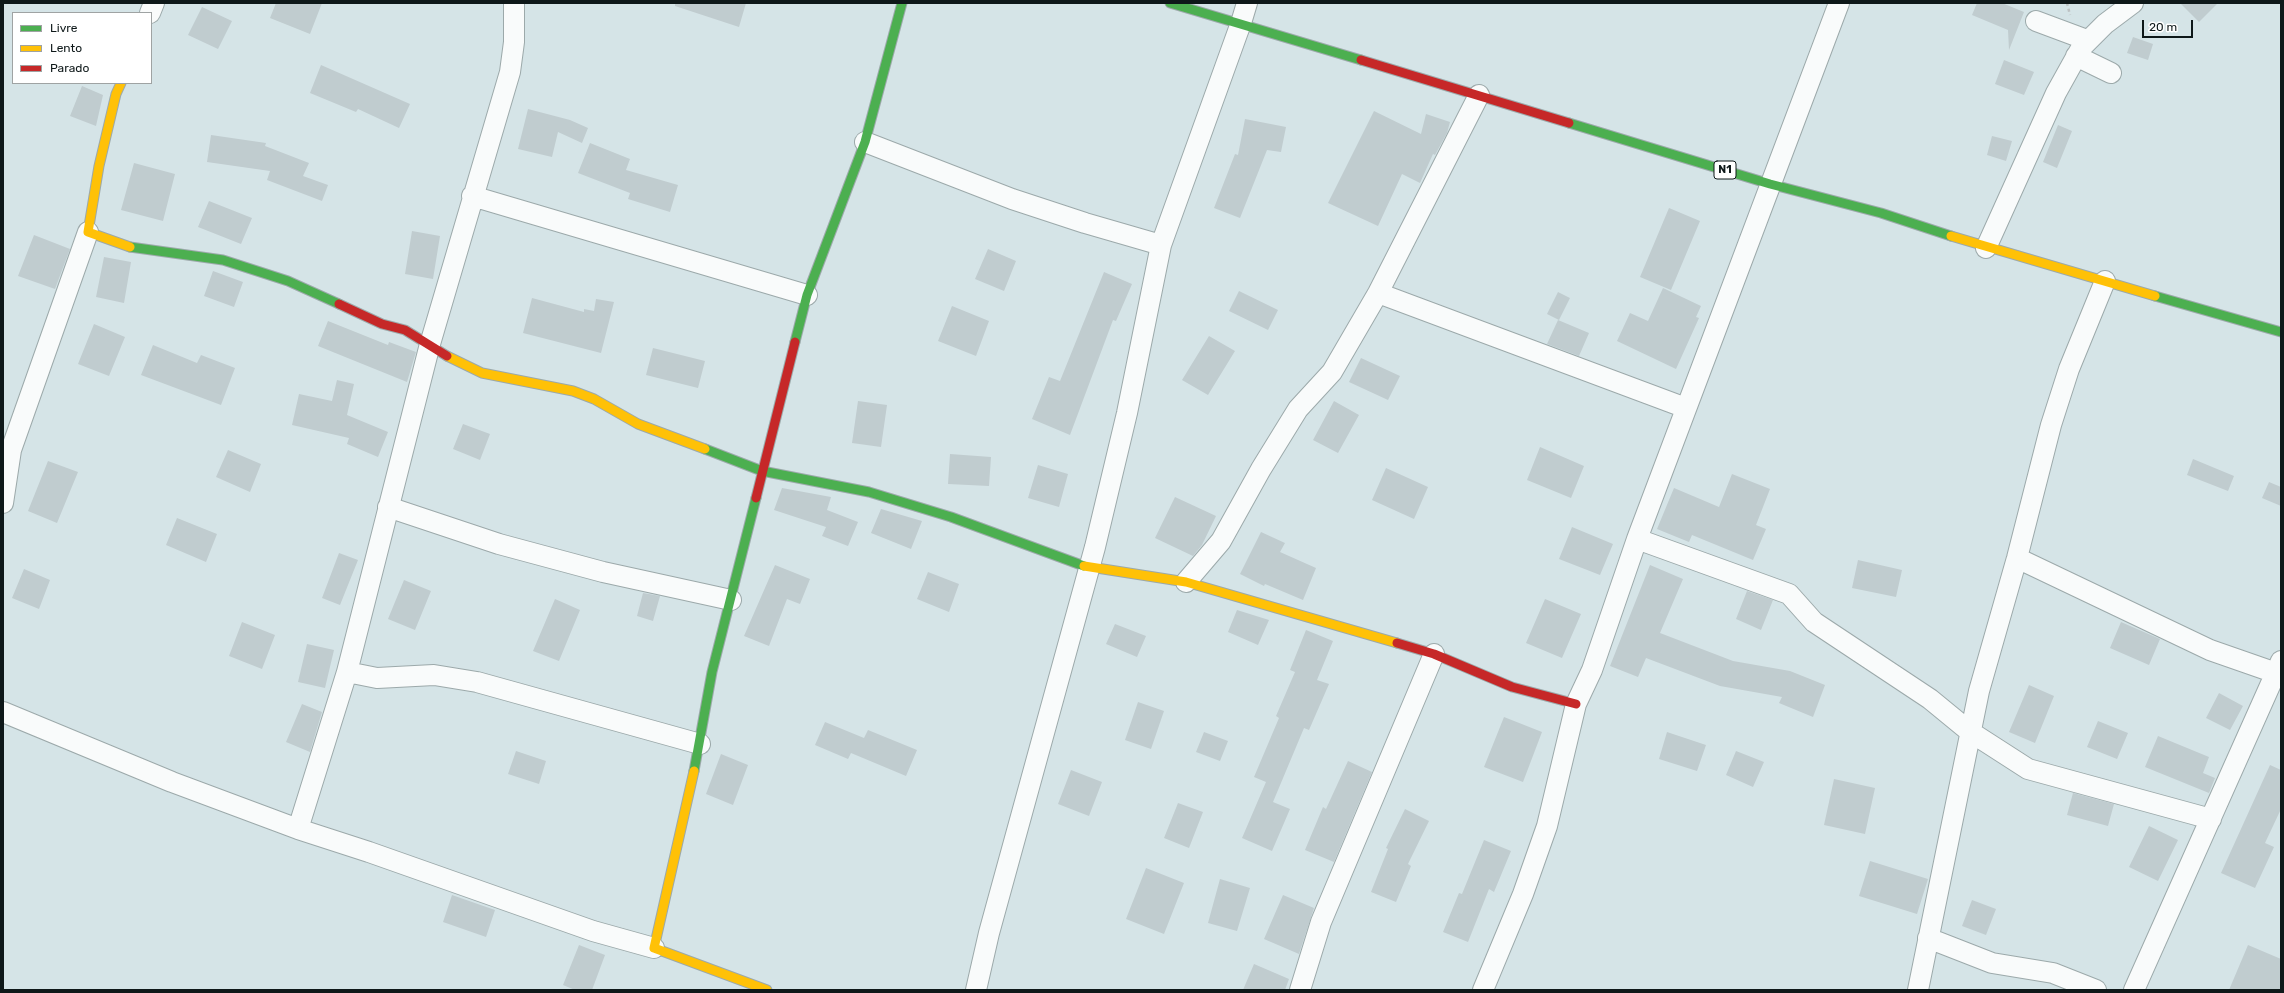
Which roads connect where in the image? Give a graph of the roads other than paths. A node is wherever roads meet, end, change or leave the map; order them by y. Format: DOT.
graph roads {
  1 [pos="514,3"];
  2 [pos="902,3"];
  3 [pos="1170,3"];
  4 [pos="1247,3"];
  5 [pos="1839,3"];
  6 [pos="2133,3"];
  7 [pos="2036,21"];
  8 [pos="1241,23"];
  9 [pos="2082,48"];
  10 [pos="2111,73"];
  11 [pos="121,84"];
  12 [pos="1479,95"];
  13 [pos="865,142"];
  14 [pos="1770,184"];
  15 [pos="472,196"];
  16 [pos="88,232"];
  17 [pos="1161,245"];
  18 [pos="1986,248"];
  19 [pos="2105,281"];
  20 [pos="1378,293"];
  21 [pos="807,295"];
  22 [pos="2281,332"];
  23 [pos="430,344"];
  24 [pos="1686,408"];
  25 [pos="762,471"];
  26 [pos="3,502"];
  27 [pos="388,507"];
  28 [pos="1637,539"];
  29 [pos="2018,558"];
  30 [pos="1089,568"];
  31 [pos="1186,582"];
  32 [pos="731,600"];
  33 [pos="1434,654"];
  34 [pos="2279,669"];
  35 [pos="347,672"];
  36 [pos="1576,704"];
  37 [pos="3,712"];
  38 [pos="1969,731"];
  39 [pos="700,744"];
  40 [pos="2211,819"];
  41 [pos="298,829"];
  42 [pos="1928,938"];
  43 [pos="654,948"];
  44 [pos="767,990"];
  45 [pos="976,990"];
  46 [pos="1300,990"];
  47 [pos="1483,990"];
  48 [pos="1918,990"];
  49 [pos="2096,990"];
  50 [pos="2134,990"];
  1 -- 15 [label="street"];
  2 -- 13 [label="street"];
  3 -- 8 [label="street, N1"];
  4 -- 8 [label="street"];
  5 -- 14 [label="street"];
  6 -- 9 [label="street"];
  7 -- 9 [label="street"];
  8 -- 12 [label="street, N1"];
  8 -- 17 [label="street"];
  9 -- 10 [label="street"];
  9 -- 18 [label="street"];
  11 -- 16 [label="street"];
  12 -- 14 [label="street, N1"];
  12 -- 20 [label="street"];
  13 -- 17 [label="street"];
  13 -- 21 [label="street"];
  14 -- 18 [label="street, N1"];
  14 -- 24 [label="street"];
  15 -- 21 [label="street"];
  15 -- 23 [label="street"];
  16 -- 23 [label="street"];
  16 -- 26 [label="street"];
  17 -- 30 [label="street"];
  18 -- 19 [label="street, N1"];
  19 -- 22 [label="street, N1"];
  19 -- 29 [label="street"];
  20 -- 24 [label="street"];
  20 -- 31 [label="street"];
  21 -- 25 [label="street"];
  23 -- 25 [label="street"];
  23 -- 27 [label="street"];
  24 -- 28 [label="street"];
  25 -- 30 [label="street"];
  25 -- 32 [label="street"];
  27 -- 32 [label="street"];
  27 -- 35 [label="street"];
  28 -- 36 [label="street"];
  28 -- 38 [label="street"];
  29 -- 34 [label="street"];
  29 -- 38 [label="street"];
  30 -- 31 [label="street"];
  30 -- 45 [label="street"];
  31 -- 33 [label="street"];
  32 -- 39 [label="street"];
  33 -- 36 [label="street"];
  33 -- 46 [label="street"];
  34 -- 40 [label="street"];
  35 -- 39 [label="street"];
  35 -- 41 [label="street"];
  36 -- 47 [label="street"];
  37 -- 41 [label="street"];
  38 -- 40 [label="street"];
  38 -- 42 [label="street"];
  39 -- 43 [label="street"];
  40 -- 50 [label="street"];
  41 -- 43 [label="street"];
  42 -- 48 [label="street"];
  42 -- 49 [label="street"];
  43 -- 44 [label="street"];
}
